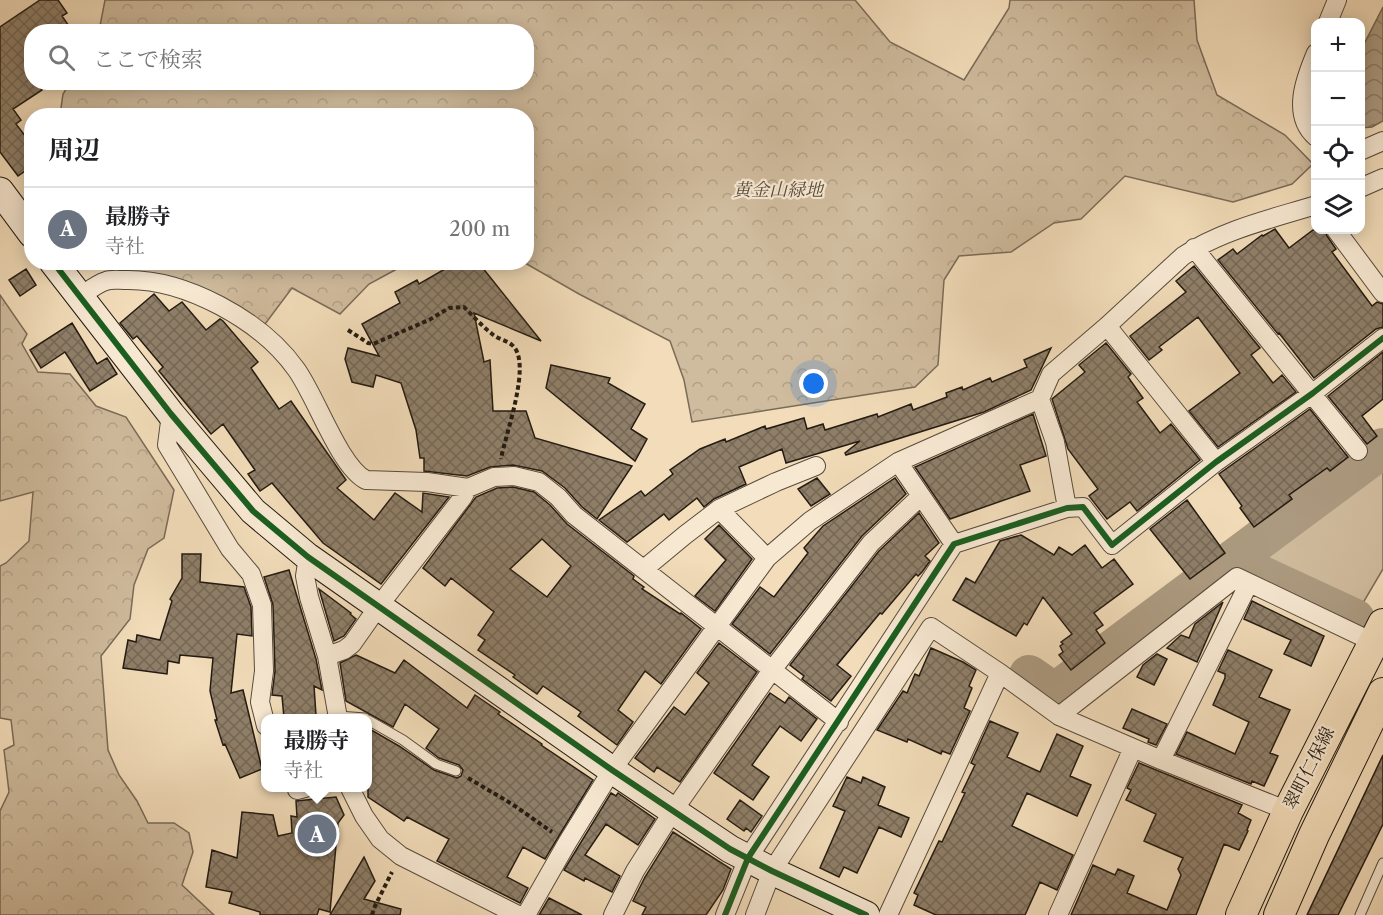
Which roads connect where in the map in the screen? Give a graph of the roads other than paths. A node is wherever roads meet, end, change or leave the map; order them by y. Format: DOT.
graph roads {
  1 [pos="1337,0"];
  2 [pos="1330,18"];
  3 [pos="1311,66"];
  4 [pos="1311,133"];
  5 [pos="1383,141"];
  6 [pos="1365,149"];
  7 [pos="1383,178"];
  8 [pos="1365,186"];
  9 [pos="0,191"];
  10 [pos="1311,207"];
  11 [pos="24,223"];
  12 [pos="1339,234"];
  13 [pos="1194,248"];
  14 [pos="58,270"];
  15 [pos="1383,293"];
  16 [pos="78,298"];
  17 [pos="1107,326"];
  18 [pos="1383,338"];
  19 [pos="1313,393"];
  20 [pos="1040,399"];
  21 [pos="171,414"];
  22 [pos="1358,451"];
  23 [pos="898,462"];
  24 [pos="1216,462"];
  25 [pos="816,466"];
  26 [pos="468,488"];
  27 [pos="921,496"];
  28 [pos="1068,508"];
  29 [pos="720,509"];
  30 [pos="954,544"];
  31 [pos="308,557"];
  32 [pos="767,558"];
  33 [pos="644,569"];
  34 [pos="1249,583"];
  35 [pos="378,607"];
  36 [pos="716,626"];
  37 [pos="1378,633"];
  38 [pos="327,656"];
  39 [pos="772,670"];
  40 [pos="1000,673"];
  41 [pos="1383,693"];
  42 [pos="263,714"];
  43 [pos="337,714"];
  44 [pos="1059,716"];
  45 [pos="372,722"];
  46 [pos="839,722"];
  47 [pos="1133,748"];
  48 [pos="1161,760"];
  49 [pos="612,770"];
  50 [pos="456,771"];
  51 [pos="352,792"];
  52 [pos="673,811"];
  53 [pos="1288,811"];
  54 [pos="748,858"];
  55 [pos="1383,863"];
  56 [pos="772,871"];
  57 [pos="518,915"];
  58 [pos="526,915"];
  59 [pos="613,915"];
  60 [pos="725,915"];
  61 [pos="755,915"];
  62 [pos="866,915"];
  63 [pos="888,915"];
  64 [pos="1058,915"];
  65 [pos="1241,915"];
  66 [pos="1279,915"];
  67 [pos="1360,915"];
  1 -- 2 [label="street"];
  3 -- 4 [label="street"];
  5 -- 6 [label="street"];
  7 -- 8 [label="street"];
  9 -- 11 [label="street"];
  10 -- 13 [label="street"];
  12 -- 15 [label="street"];
  13 -- 17 [label="street"];
  13 -- 19 [label="street"];
  14 -- 16 [label="street"];
  16 -- 21 [label="street"];
  16 -- 26 [label="street"];
  17 -- 20 [label="street"];
  17 -- 24 [label="street"];
  18 -- 19 [label="street"];
  19 -- 22 [label="street"];
  19 -- 24 [label="street"];
  20 -- 23 [label="street"];
  20 -- 28 [label="street"];
  21 -- 31 [label="street"];
  21 -- 42 [label="street"];
  23 -- 27 [label="street"];
  23 -- 32 [label="street"];
  24 -- 28 [label="street"];
  25 -- 29 [label="street"];
  26 -- 33 [label="street"];
  26 -- 35 [label="street"];
  27 -- 30 [label="street"];
  27 -- 39 [label="street"];
  28 -- 30 [label="street"];
  29 -- 32 [label="street"];
  29 -- 33 [label="street"];
  30 -- 46 [label="street"];
  31 -- 35 [label="street"];
  31 -- 38 [label="street"];
  32 -- 36 [label="street"];
  33 -- 36 [label="street"];
  34 -- 37 [label="street"];
  34 -- 44 [label="street"];
  34 -- 48 [label="street"];
  35 -- 38 [label="street"];
  35 -- 49 [label="street"];
  36 -- 39 [label="street"];
  36 -- 49 [label="street"];
  37 -- 53 [label="main road, 翠町仁保線"];
  38 -- 43 [label="street"];
  39 -- 46 [label="street"];
  39 -- 52 [label="street"];
  40 -- 44 [label="street"];
  40 -- 56 [label="street"];
  40 -- 63 [label="street"];
  41 -- 66 [label="main road, 翠町仁保線"];
  44 -- 47 [label="street"];
  45 -- 50 [label="lane"];
  46 -- 54 [label="street"];
  47 -- 48 [label="street"];
  47 -- 64 [label="street"];
  48 -- 53 [label="street"];
  49 -- 52 [label="street"];
  49 -- 58 [label="street"];
  51 -- 57 [label="street"];
  52 -- 54 [label="street"];
  52 -- 59 [label="street"];
  53 -- 65 [label="main road, 翠町仁保線"];
  54 -- 56 [label="street"];
  54 -- 60 [label="street"];
  55 -- 67 [label="lane"];
  56 -- 61 [label="street"];
  56 -- 62 [label="street"];
}
